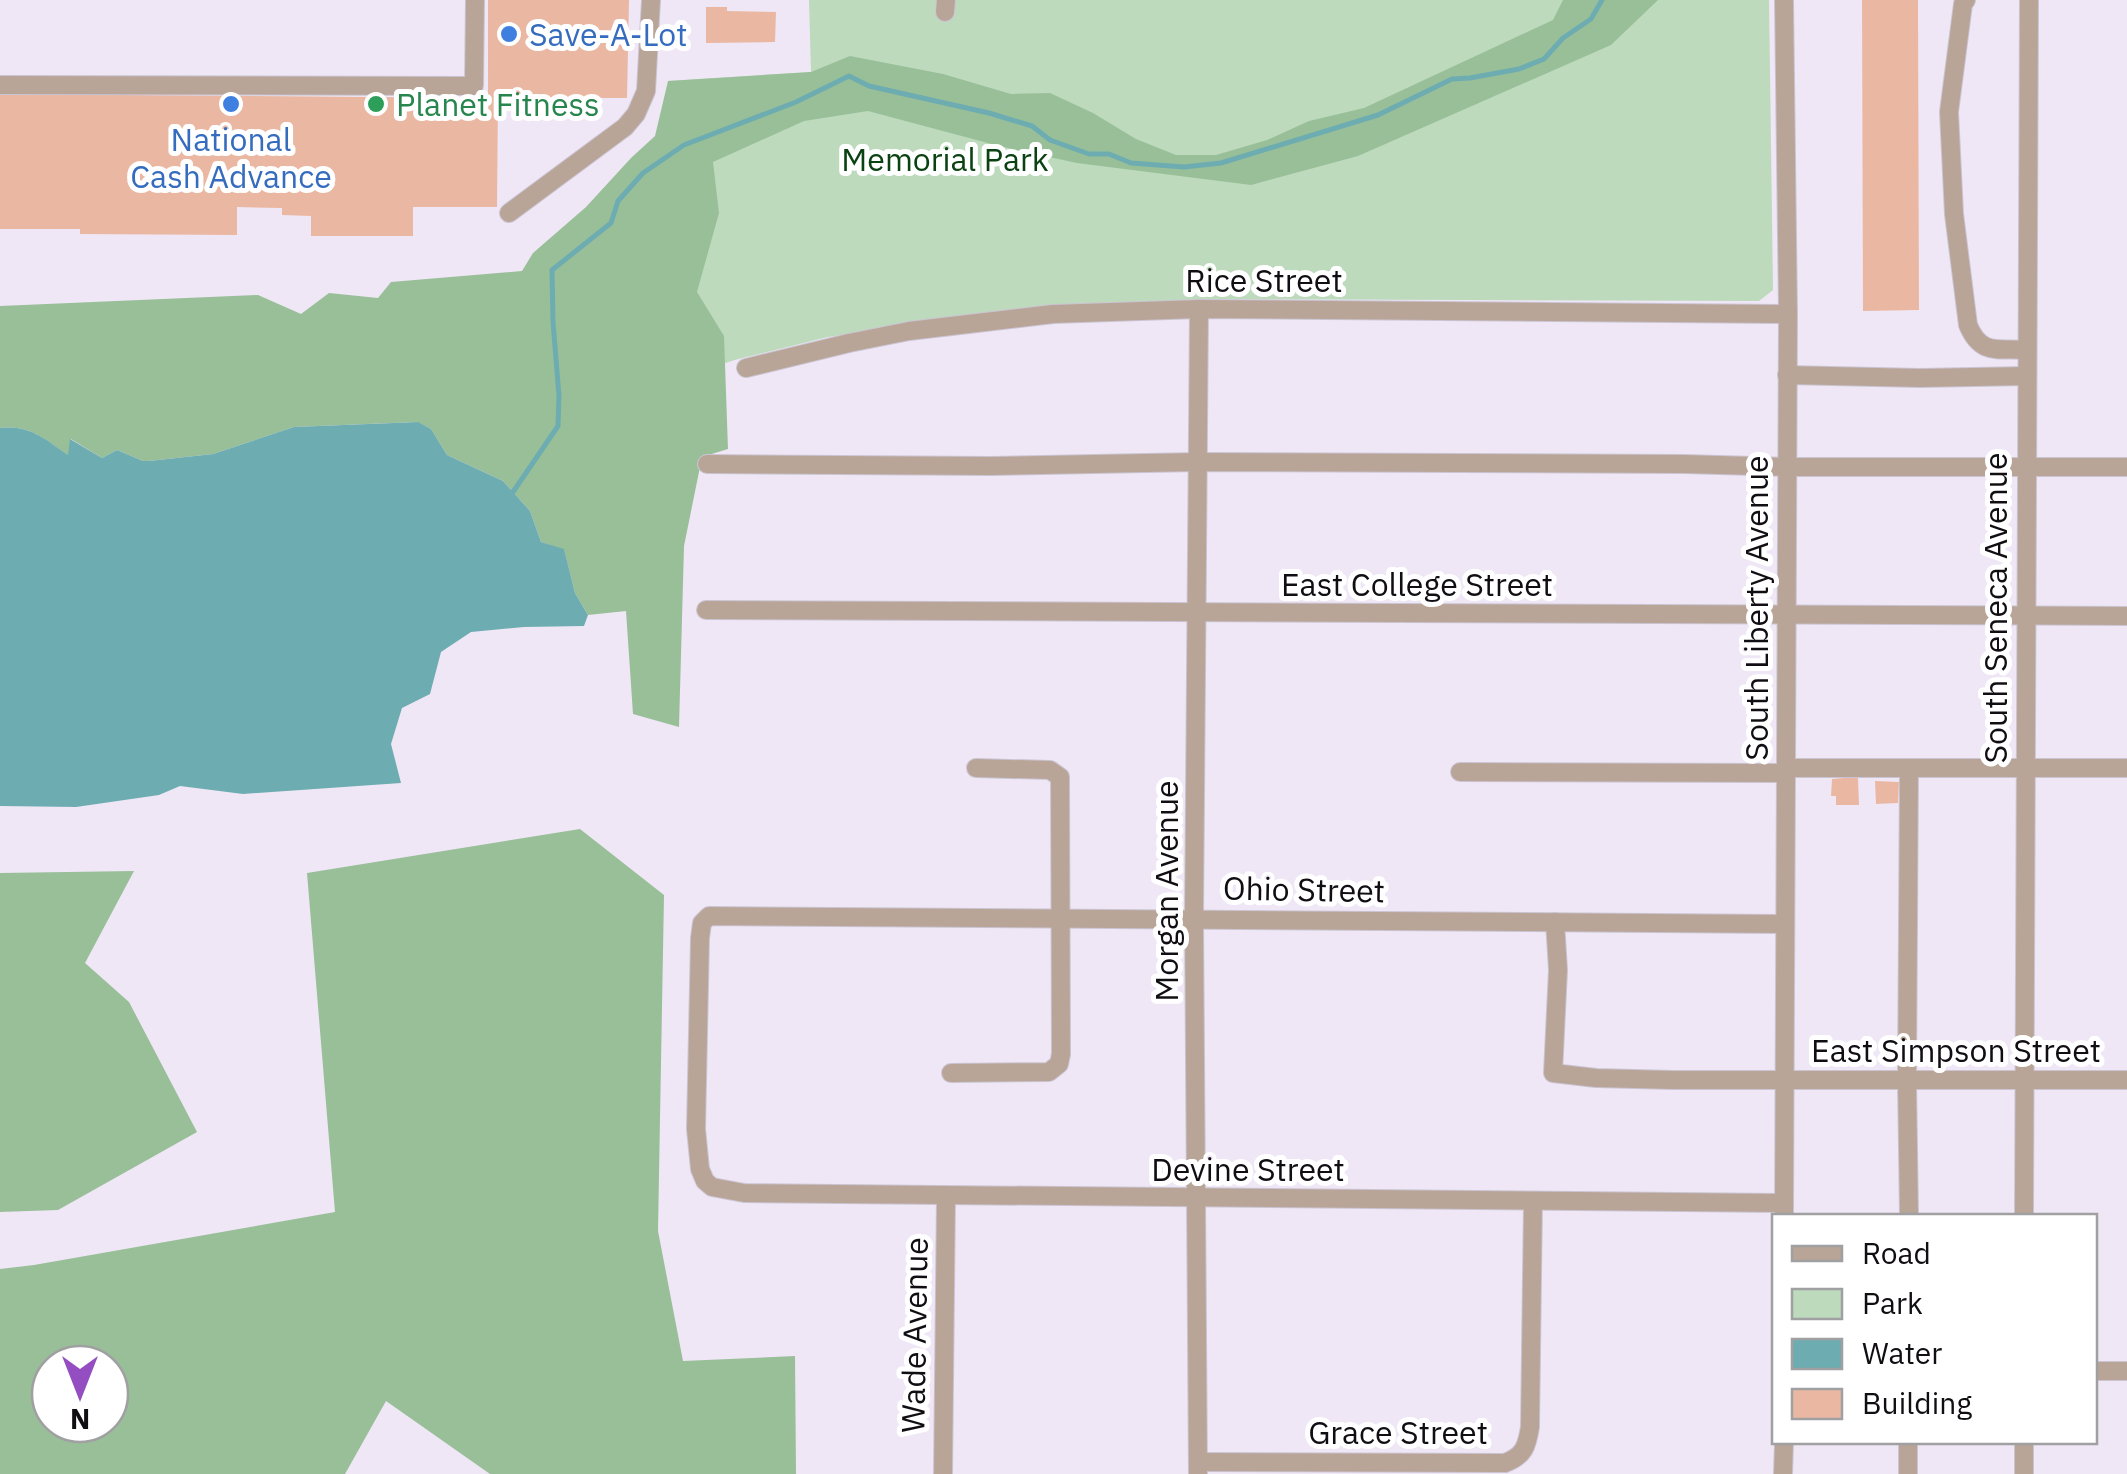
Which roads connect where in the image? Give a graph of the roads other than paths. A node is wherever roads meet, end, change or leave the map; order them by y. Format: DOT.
graph roads {
  1 [pos="475,0"];
  2 [pos="652,0"];
  3 [pos="1784,0"];
  4 [pos="1966,0"];
  5 [pos="2029,0"];
  6 [pos="0,85"];
  7 [pos="509,213"];
  8 [pos="1199,309"];
  9 [pos="1788,314"];
  10 [pos="2027,350"];
  11 [pos="746,368"];
  12 [pos="1787,375"];
  13 [pos="2027,376"];
  14 [pos="1198,462"];
  15 [pos="708,464"];
  16 [pos="1786,467"];
  17 [pos="2026,467"];
  18 [pos="2127,467"];
  19 [pos="706,610"];
  20 [pos="1198,614"];
  21 [pos="1786,616"];
  22 [pos="2025,616"];
  23 [pos="2127,616"];
  24 [pos="2024,766"];
  25 [pos="976,768"];
  26 [pos="1909,768"];
  27 [pos="2127,768"];
  28 [pos="1786,771"];
  29 [pos="1460,772"];
  30 [pos="1060,917"];
  31 [pos="1194,918"];
  32 [pos="1555,922"];
  33 [pos="1785,924"];
  34 [pos="951,1072"];
  35 [pos="1785,1080"];
  36 [pos="1907,1080"];
  37 [pos="2024,1080"];
  38 [pos="2127,1080"];
  39 [pos="712,1188"];
  40 [pos="946,1196"];
  41 [pos="1197,1199"];
  42 [pos="1534,1201"];
  43 [pos="1784,1210"];
  44 [pos="1909,1214"];
  45 [pos="2024,1214"];
  46 [pos="2127,1370"];
  47 [pos="2097,1371"];
  48 [pos="1784,1444"];
  49 [pos="1908,1444"];
  50 [pos="2024,1444"];
  51 [pos="1198,1468"];
  52 [pos="943,1474"];
  53 [pos="1784,1474"];
  54 [pos="1908,1474"];
  55 [pos="2024,1474"];
  1 -- 6 [label="street"];
  2 -- 7 [label="street"];
  3 -- 9 [label="street, South Liberty Avenue"];
  4 -- 10 [label="street"];
  5 -- 10 [label="street, South Seneca Avenue"];
  8 -- 9 [label="street, Rice Street"];
  8 -- 11 [label="street, Rice Street"];
  8 -- 14 [label="street, Morgan Avenue"];
  9 -- 12 [label="street, South Liberty Avenue"];
  10 -- 13 [label="street, South Seneca Avenue"];
  12 -- 13 [label="street"];
  12 -- 16 [label="street, South Liberty Avenue"];
  13 -- 17 [label="street, South Seneca Avenue"];
  14 -- 15 [label="street"];
  14 -- 16 [label="street"];
  14 -- 20 [label="street, Morgan Avenue"];
  16 -- 17 [label="street"];
  16 -- 21 [label="street, South Liberty Avenue"];
  17 -- 18 [label="street"];
  17 -- 22 [label="street, South Seneca Avenue"];
  19 -- 20 [label="street, East College Street"];
  20 -- 21 [label="street, East College Street"];
  20 -- 31 [label="street, Morgan Avenue"];
  21 -- 22 [label="street, East College Street"];
  21 -- 28 [label="street, South Liberty Avenue"];
  22 -- 23 [label="street, East College Street"];
  22 -- 24 [label="street, South Seneca Avenue"];
  24 -- 26 [label="street"];
  24 -- 27 [label="street"];
  24 -- 37 [label="street, South Seneca Avenue"];
  25 -- 30 [label="street"];
  26 -- 28 [label="street"];
  26 -- 36 [label="street"];
  28 -- 29 [label="street"];
  28 -- 33 [label="street, South Liberty Avenue"];
  30 -- 31 [label="street, Ohio Street"];
  30 -- 34 [label="street"];
  30 -- 39 [label="street, Ohio Street"];
  31 -- 32 [label="street, Ohio Street"];
  31 -- 41 [label="street, Morgan Avenue"];
  32 -- 33 [label="street, Ohio Street"];
  32 -- 35 [label="street, East Simpson Street"];
  33 -- 35 [label="street, South Liberty Avenue"];
  35 -- 36 [label="street, East Simpson Street"];
  35 -- 43 [label="street, South Liberty Avenue"];
  36 -- 37 [label="street, East Simpson Street"];
  36 -- 44 [label="street"];
  37 -- 38 [label="street, East Simpson Street"];
  37 -- 45 [label="street, South Seneca Avenue"];
  39 -- 40 [label="street, Devine Street"];
  40 -- 41 [label="street, Devine Street"];
  40 -- 52 [label="street, Wade Avenue"];
  41 -- 42 [label="street, Devine Street"];
  41 -- 51 [label="street, Morgan Avenue"];
  42 -- 43 [label="street, Devine Street"];
  42 -- 51 [label="street, Grace Street"];
  46 -- 47 [label="street"];
  48 -- 53 [label="street"];
  49 -- 54 [label="street"];
  50 -- 55 [label="street"];
}
